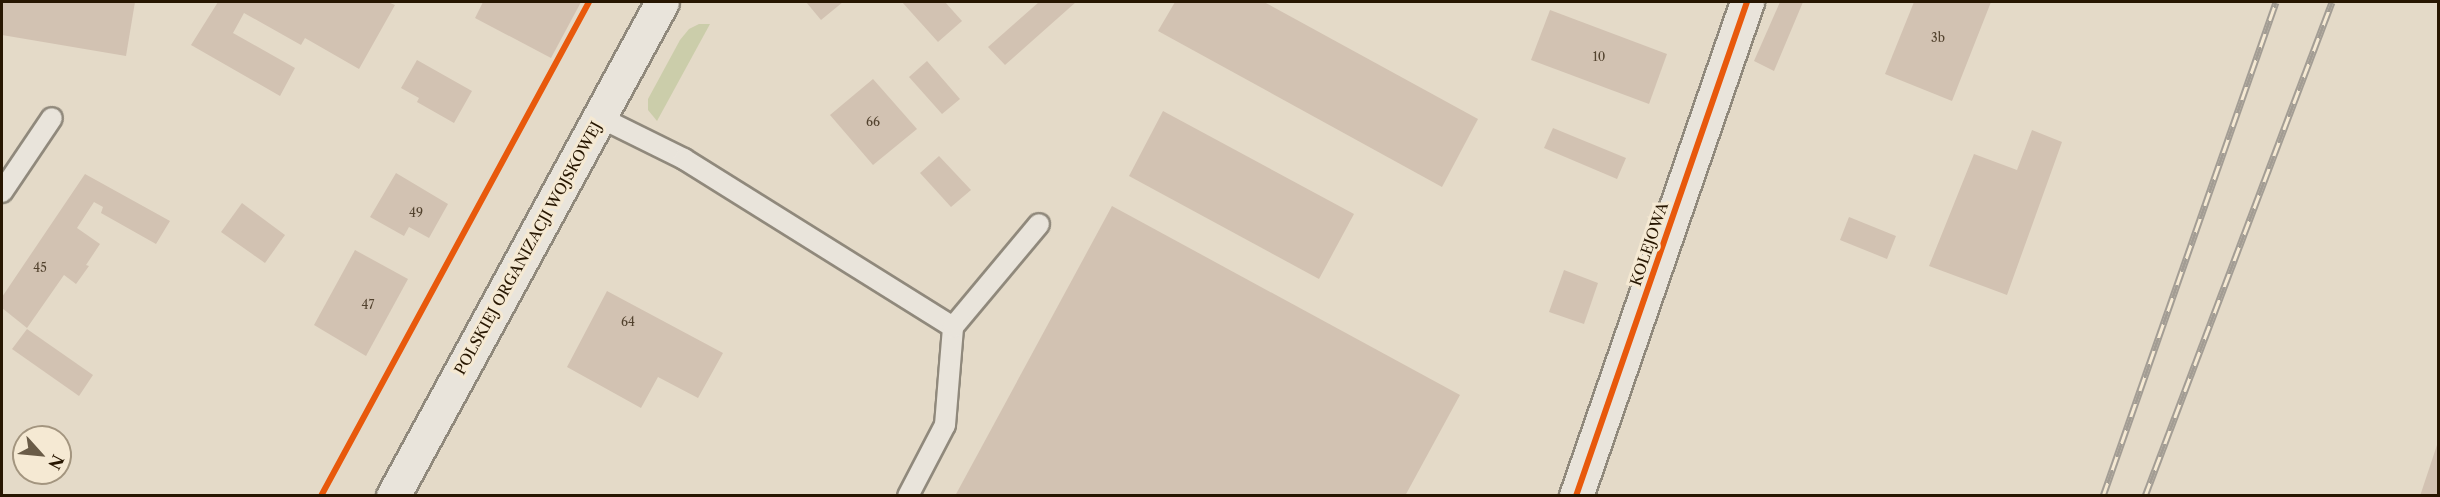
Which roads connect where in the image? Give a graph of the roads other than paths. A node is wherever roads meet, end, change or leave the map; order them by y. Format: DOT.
graph roads {
  1 [pos="662,2"];
  2 [pos="1747,2"];
  3 [pos="599,117"];
  4 [pos="52,118"];
  5 [pos="2,192"];
  6 [pos="1040,224"];
  7 [pos="952,327"];
  8 [pos="393,495"];
  9 [pos="908,495"];
  10 [pos="1575,495"];
  1 -- 3 [label="main road, POLSKIEJ ORGANIZACJI WOJSKOWEJ"];
  2 -- 10 [label="main road, KOLEJOWA"];
  3 -- 7 [label="lane"];
  3 -- 8 [label="main road, POLSKIEJ ORGANIZACJI WOJSKOWEJ"];
  4 -- 5 [label="lane"];
  6 -- 7 [label="lane"];
  7 -- 9 [label="lane"];
}
